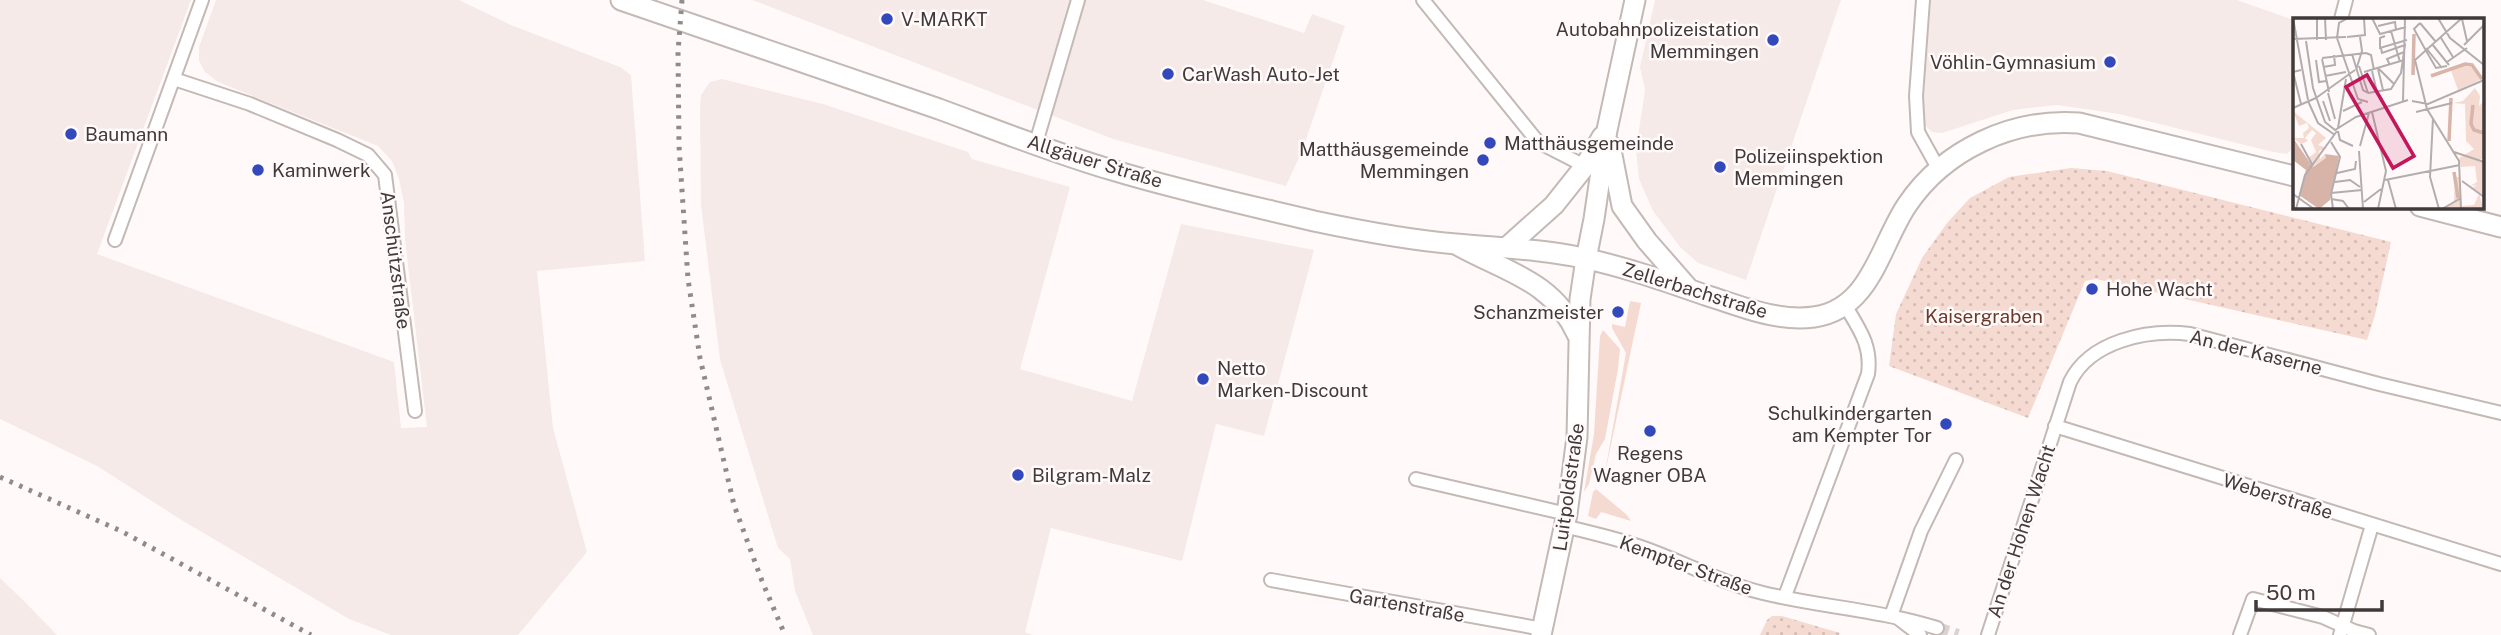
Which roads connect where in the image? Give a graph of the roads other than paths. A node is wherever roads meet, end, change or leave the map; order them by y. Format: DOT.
graph roads {
  1 [pos="202,0"];
  2 [pos="621,0"];
  3 [pos="1078,0"];
  4 [pos="1423,0"];
  5 [pos="1635,0"];
  6 [pos="1923,0"];
  7 [pos="2346,0"];
  8 [pos="2341,18"];
  9 [pos="174,79"];
  10 [pos="1607,130"];
  11 [pos="1035,143"];
  12 [pos="1585,166"];
  13 [pos="1938,168"];
  14 [pos="2293,176"];
  15 [pos="2428,208"];
  16 [pos="2501,227"];
  17 [pos="115,240"];
  18 [pos="1454,244"];
  19 [pos="1507,247"];
  20 [pos="1586,259"];
  21 [pos="1689,289"];
  22 [pos="1845,305"];
  23 [pos="1579,338"];
  24 [pos="415,411"];
  25 [pos="2501,413"];
  26 [pos="2055,426"];
  27 [pos="1956,460"];
  28 [pos="1416,480"];
  29 [pos="1566,520"];
  30 [pos="2372,525"];
  31 [pos="2501,565"];
  32 [pos="1271,580"];
  33 [pos="1785,596"];
  34 [pos="1894,616"];
  35 [pos="1937,628"];
  36 [pos="2342,630"];
  37 [pos="1542,632"];
  38 [pos="1920,635"];
  39 [pos="1988,635"];
  40 [pos="2240,635"];
  41 [pos="2369,635"];
  1 -- 9 [label="street"];
  2 -- 11 [label="main road, Allgäuer Straße"];
  3 -- 11 [label="street"];
  4 -- 12 [label="street"];
  5 -- 10 [label="main road, Luitpoldstraße"];
  6 -- 13 [label="street"];
  7 -- 8 [label="street"];
  9 -- 17 [label="street"];
  9 -- 24 [label="street, Anschützstraße"];
  10 -- 12 [label="main road"];
  10 -- 20 [label="main road, Luitpoldstraße"];
  10 -- 21 [label="main road"];
  11 -- 18 [label="main road, Allgäuer Straße"];
  12 -- 19 [label="main road"];
  13 -- 14 [label="main road"];
  13 -- 22 [label="main road"];
  15 -- 16 [label="main road"];
  18 -- 19 [label="main road, Allgäuer Straße"];
  18 -- 23 [label="main road"];
  19 -- 20 [label="main road, Allgäuer Straße"];
  20 -- 21 [label="main road, Zellerbachstraße"];
  20 -- 23 [label="main road, Luitpoldstraße"];
  21 -- 22 [label="main road, Zellerbachstraße"];
  22 -- 33 [label="street"];
  23 -- 29 [label="main road, Luitpoldstraße"];
  25 -- 26 [label="street, An der Kaserne"];
  26 -- 30 [label="street, Weberstraße"];
  26 -- 39 [label="street, An der Hohen Wacht"];
  27 -- 34 [label="street"];
  28 -- 29 [label="street, Kempter Straße"];
  29 -- 33 [label="street, Kempter Straße"];
  29 -- 37 [label="main road, Luitpoldstraße"];
  30 -- 31 [label="street, Weberstraße"];
  30 -- 36 [label="street"];
  32 -- 37 [label="street, Gartenstraße"];
  33 -- 34 [label="street, Kempter Straße"];
  34 -- 35 [label="street, Kempter Straße"];
  34 -- 38 [label="street, Kempter Straße"];
  36 -- 40 [label="street"];
  36 -- 41 [label="street"];
}
